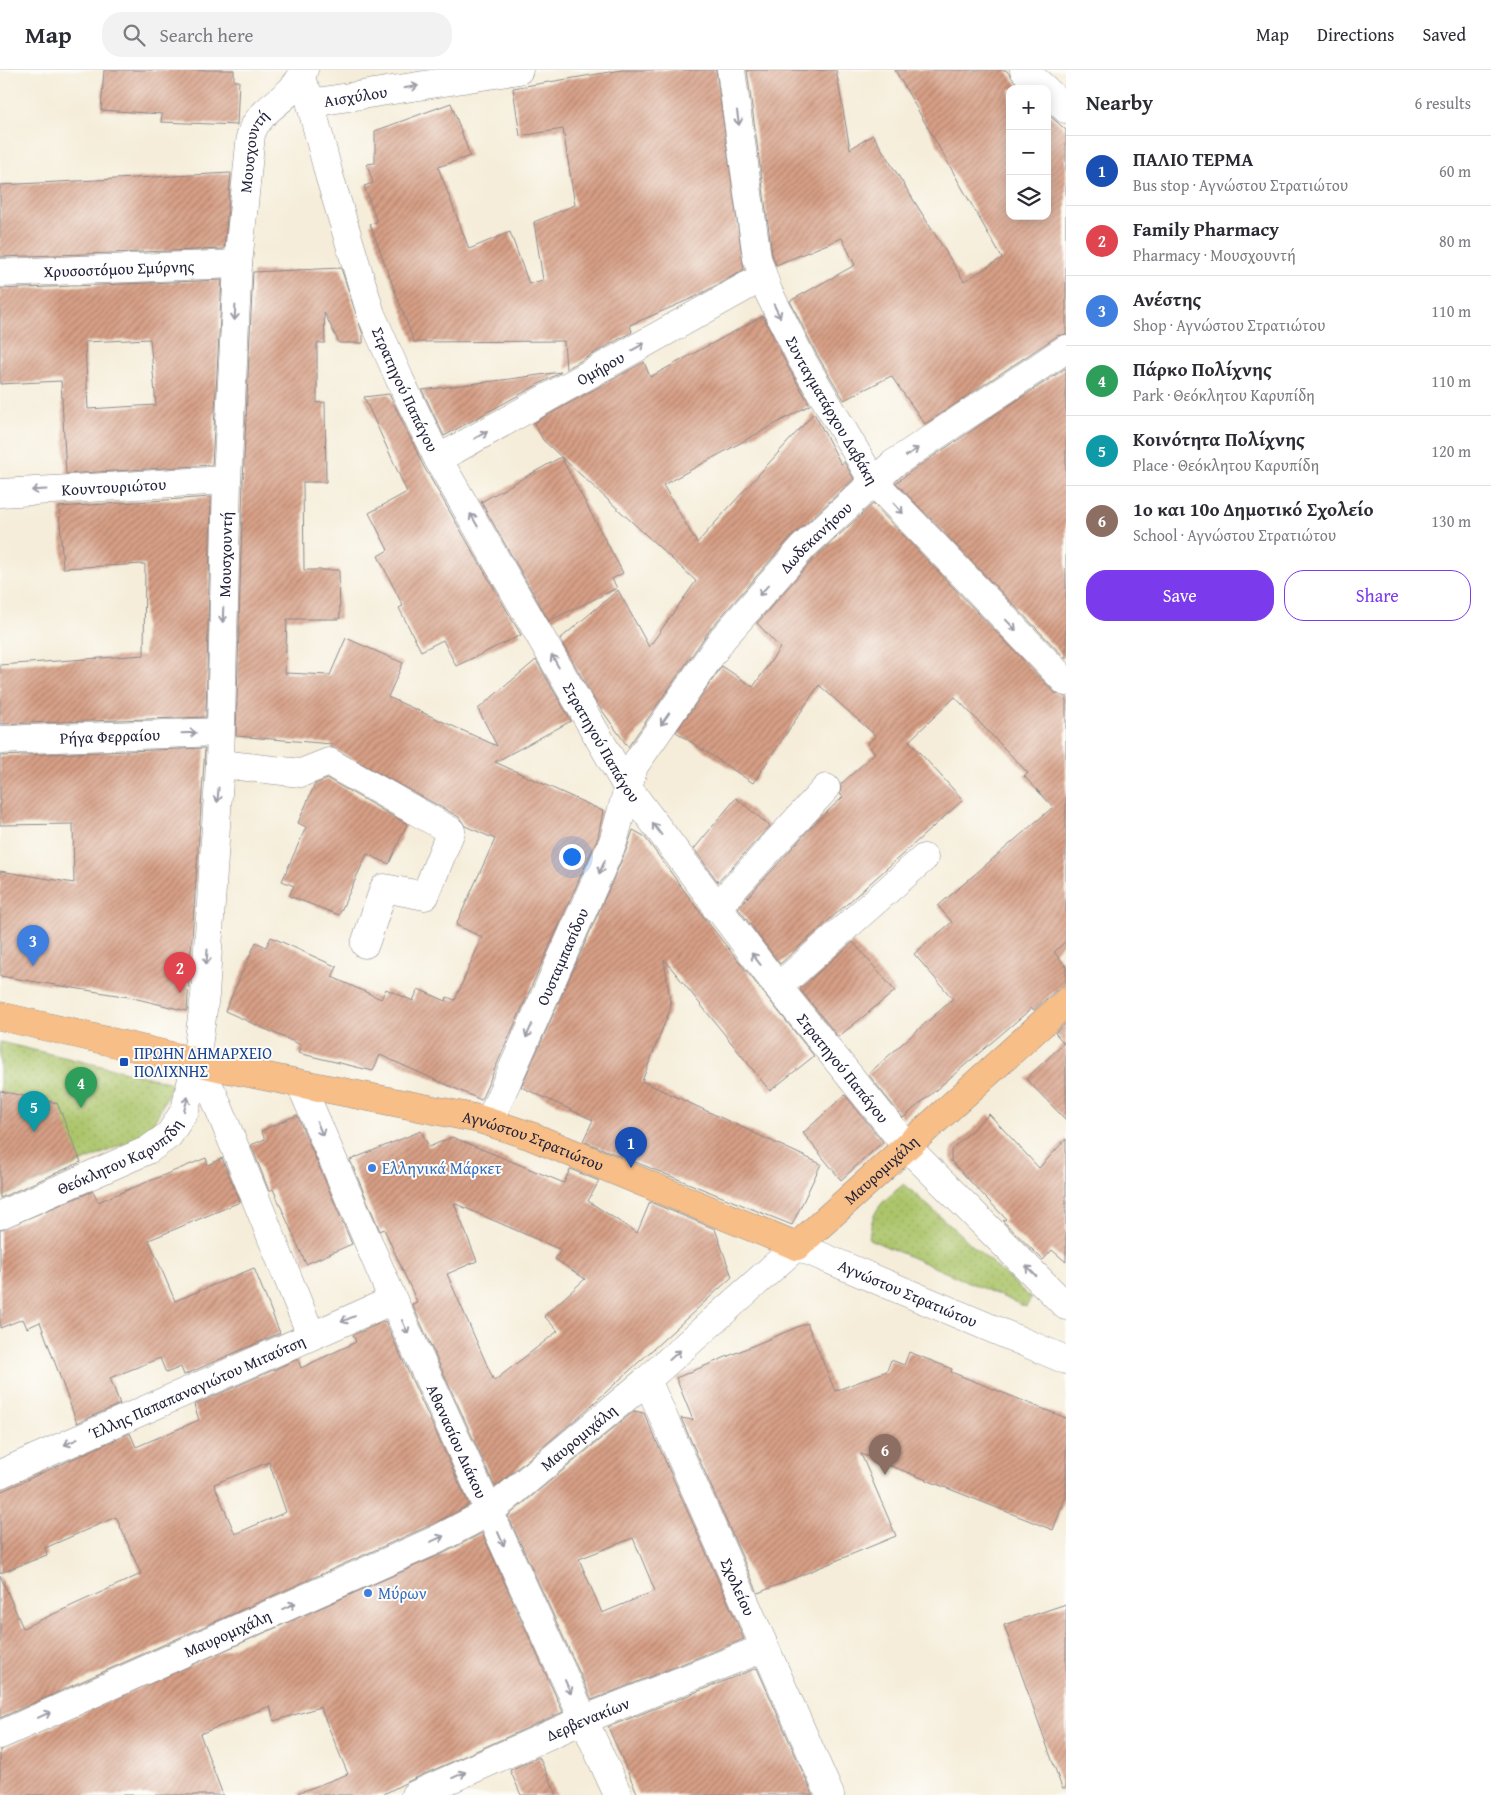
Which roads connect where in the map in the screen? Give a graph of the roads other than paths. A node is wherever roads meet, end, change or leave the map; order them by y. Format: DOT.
graph roads {
  1 [pos="519,70"];
  2 [pos="731,70"];
  3 [pos="1024,70"];
  4 [pos="305,84"];
  5 [pos="1040,85"];
  6 [pos="1051,94"];
  7 [pos="1066,108"];
  8 [pos="238,264"];
  9 [pos="0,273"];
  10 [pos="763,277"];
  11 [pos="1066,349"];
  12 [pos="438,459"];
  13 [pos="227,480"];
  14 [pos="873,481"];
  15 [pos="0,492"];
  16 [pos="1066,682"];
  17 [pos="220,732"];
  18 [pos="0,740"];
  19 [pos="220,764"];
  20 [pos="627,787"];
  21 [pos="826,788"];
  22 [pos="924,858"];
  23 [pos="716,908"];
  24 [pos="365,944"];
  25 [pos="778,987"];
  26 [pos="1066,1002"];
  27 [pos="0,1016"];
  28 [pos="196,1061"];
  29 [pos="301,1084"];
  30 [pos="489,1122"];
  31 [pos="907,1147"];
  32 [pos="0,1215"];
  33 [pos="797,1246"];
  34 [pos="393,1300"];
  35 [pos="1066,1306"];
  36 [pos="311,1335"];
  37 [pos="1066,1360"];
  38 [pos="647,1380"];
  39 [pos="0,1474"];
  40 [pos="489,1512"];
  41 [pos="764,1648"];
  42 [pos="583,1720"];
  43 [pos="0,1735"];
  44 [pos="414,1795"];
  45 [pos="618,1795"];
  46 [pos="830,1795"];
  4 -- 1 [label="street, Αισχύλου, one-way"];
  2 -- 10 [label="street, Συνταγματάρχου Δαβάκη, one-way"];
  3 -- 5 [label="street"];
  4 -- 8 [label="street, Μουσχουντή"];
  4 -- 12 [label="street, Στρατηγού Παπάγου"];
  6 -- 7 [label="street"];
  8 -- 9 [label="street, Χρυσοστόμου Σμύρνης"];
  8 -- 13 [label="street, Μουσχουντή, one-way"];
  12 -- 10 [label="street, Ομήρου, one-way"];
  10 -- 14 [label="street, Συνταγματάρχου Δαβάκη, one-way"];
  14 -- 11 [label="street, Δωδεκανήσου, one-way"];
  20 -- 12 [label="street, Στρατηγού Παπάγου, one-way"];
  13 -- 15 [label="street, Κουντουριώτου, one-way"];
  13 -- 17 [label="street, Μουσχουντή, one-way"];
  14 -- 16 [label="street, Συνταγματάρχου Δαβάκη, one-way"];
  14 -- 20 [label="street, Δωδεκανήσου, one-way"];
  18 -- 17 [label="street, Ρήγα Φερραίου, one-way"];
  17 -- 19 [label="street, Μουσχουντή"];
  19 -- 24 [label="street"];
  19 -- 28 [label="street, Μουσχουντή, one-way"];
  23 -- 20 [label="street, Στρατηγού Παπάγου, one-way"];
  20 -- 30 [label="street, Ουσταμπασίδου, one-way"];
  21 -- 23 [label="street"];
  22 -- 25 [label="street"];
  25 -- 23 [label="street, Στρατηγού Παπάγου, one-way"];
  25 -- 31 [label="street, Στρατηγού Παπάγου"];
  26 -- 31 [label="main road, Μαυρομιχάλη"];
  27 -- 28 [label="main road, Αγνώστου Στρατιώτου"];
  28 -- 29 [label="main road, Αγνώστου Στρατιώτου"];
  32 -- 28 [label="street, Θεόκλητου Καρυπίδη, one-way"];
  28 -- 36 [label="street"];
  29 -- 30 [label="main road, Αγνώστου Στρατιώτου"];
  29 -- 34 [label="street, Αθανασίου Διάκου, one-way"];
  30 -- 33 [label="main road, Αγνώστου Στρατιώτου"];
  31 -- 33 [label="main road, Μαυρομιχάλη"];
  35 -- 31 [label="street, Στρατηγού Παπάγου, one-way"];
  33 -- 37 [label="street, Αγνώστου Στρατιώτου"];
  38 -- 33 [label="street, Μαυρομιχάλη, one-way"];
  34 -- 36 [label="street, Έλλης Παπαπαναγιώτου Μιταύτση, one-way"];
  34 -- 40 [label="street, Αθανασίου Διάκου, one-way"];
  36 -- 39 [label="street, Έλλης Παπαπαναγιώτου Μιταύτση, one-way"];
  38 -- 40 [label="street, Μαυρομιχάλη"];
  38 -- 41 [label="street, Σχολείου"];
  40 -- 42 [label="street, Αθανασίου Διάκου, one-way"];
  43 -- 40 [label="street, Μαυρομιχάλη, one-way"];
  41 -- 42 [label="street, Δερβενακίων"];
  41 -- 46 [label="street, Σχολείου"];
  44 -- 42 [label="street, Δερβενακίων, one-way"];
  42 -- 45 [label="street, Αθανασίου Διάκου"];
}
